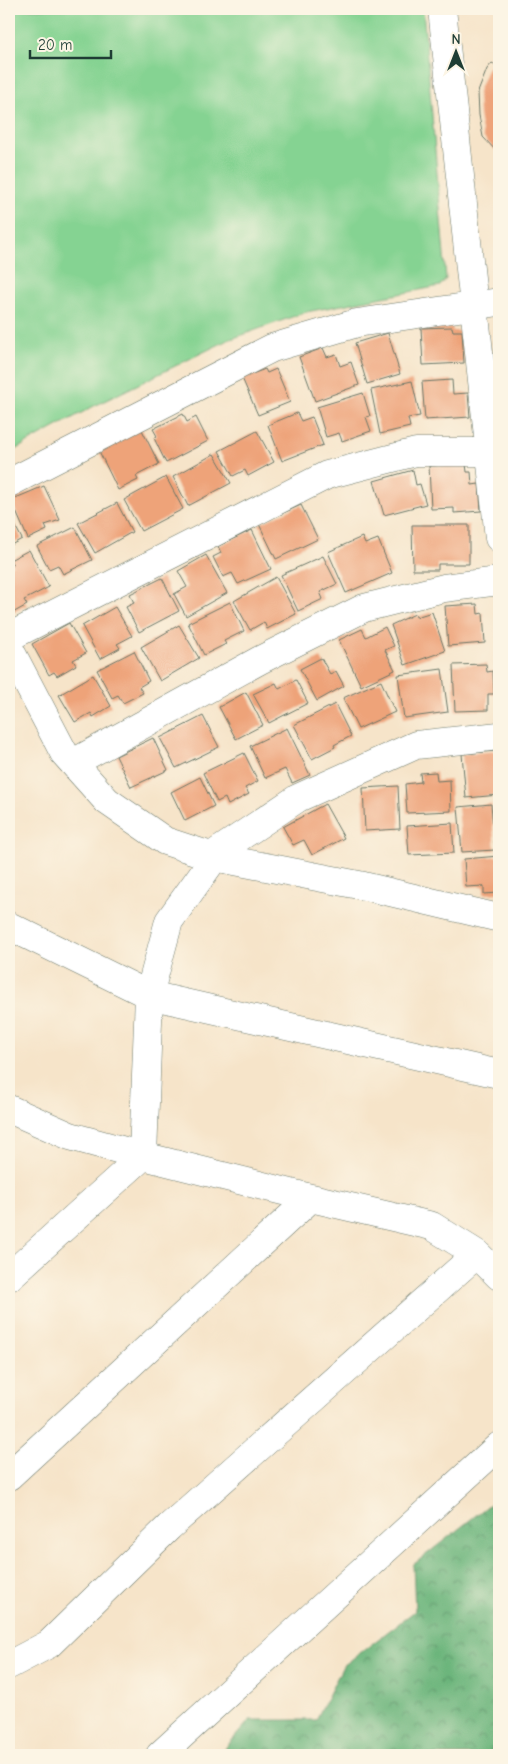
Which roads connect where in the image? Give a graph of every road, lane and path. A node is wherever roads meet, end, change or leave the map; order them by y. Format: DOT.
graph roads {
  1 [pos="442,9"];
  2 [pos="499,302"];
  3 [pos="473,305"];
  4 [pos="490,452"];
  5 [pos="9,483"];
  6 [pos="499,538"];
  7 [pos="499,581"];
  8 [pos="9,636"];
  9 [pos="9,648"];
  10 [pos="499,736"];
  11 [pos="73,763"];
  12 [pos="214,857"];
  13 [pos="499,918"];
  14 [pos="9,926"];
  15 [pos="149,995"];
  16 [pos="499,1074"];
  17 [pos="9,1109"];
  18 [pos="143,1156"];
  19 [pos="311,1198"];
  20 [pos="477,1254"];
  21 [pos="499,1276"];
  22 [pos="9,1277"];
  23 [pos="499,1446"];
  24 [pos="9,1476"];
  25 [pos="9,1665"];
  26 [pos="160,1755"];
  1 -- 3 [label="street"];
  2 -- 3 [label="street"];
  3 -- 4 [label="street"];
  3 -- 5 [label="street"];
  4 -- 6 [label="street"];
  4 -- 8 [label="street"];
  7 -- 11 [label="street"];
  9 -- 11 [label="street"];
  10 -- 12 [label="street"];
  11 -- 12 [label="street"];
  12 -- 13 [label="street"];
  12 -- 15 [label="street"];
  14 -- 15 [label="street"];
  15 -- 16 [label="street"];
  15 -- 18 [label="street"];
  17 -- 18 [label="street"];
  18 -- 19 [label="street"];
  18 -- 22 [label="street"];
  19 -- 20 [label="street"];
  19 -- 24 [label="street"];
  20 -- 21 [label="street"];
  20 -- 25 [label="street"];
  23 -- 26 [label="street"];
}
